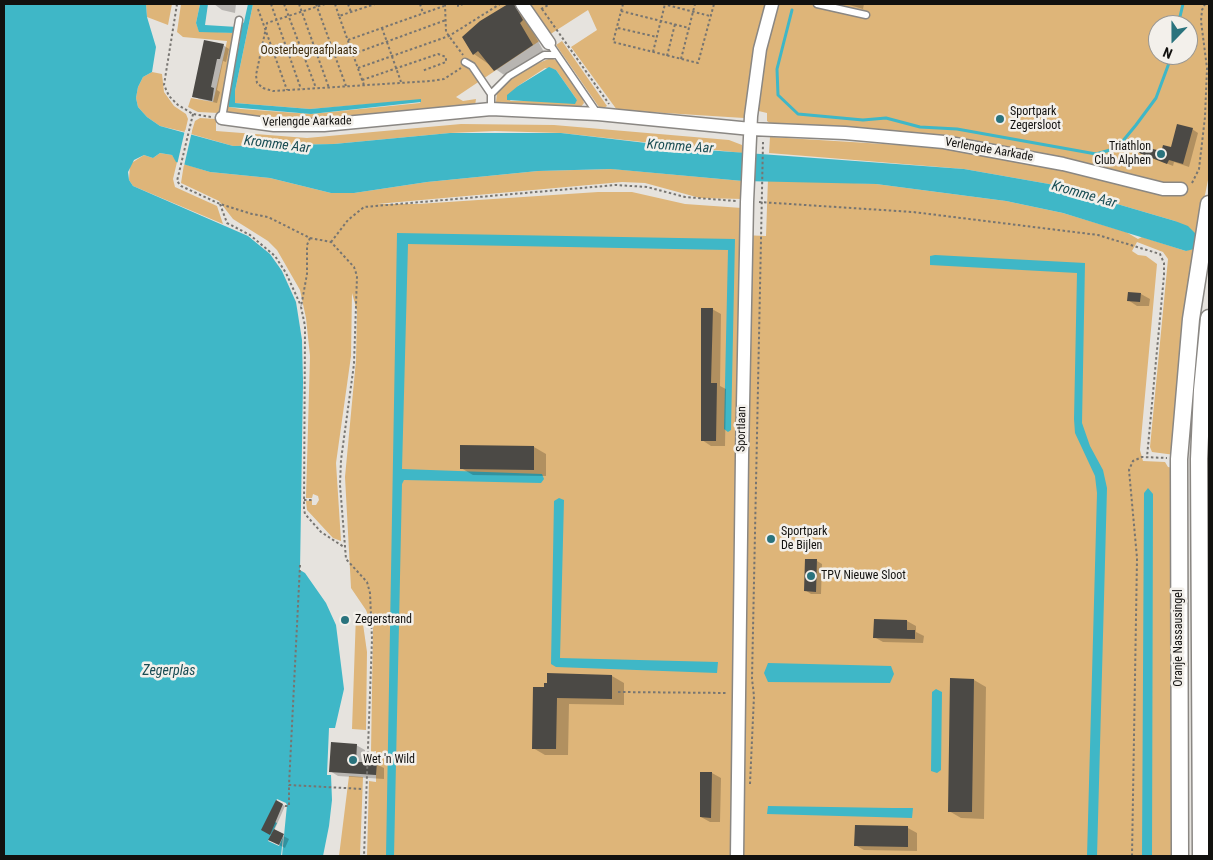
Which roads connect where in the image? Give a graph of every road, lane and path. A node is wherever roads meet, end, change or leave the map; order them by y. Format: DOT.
graph roads {
  1 [pos="177,4"];
  2 [pos="271,4"];
  3 [pos="284,4"];
  4 [pos="299,4"];
  5 [pos="325,4"];
  6 [pos="335,4"];
  7 [pos="348,4"];
  8 [pos="375,4"];
  9 [pos="420,4"];
  10 [pos="458,4"];
  11 [pos="462,4"];
  12 [pos="500,4"];
  13 [pos="522,4"];
  14 [pos="623,4"];
  15 [pos="664,4"];
  16 [pos="695,4"];
  17 [pos="714,4"];
  18 [pos="772,4"];
  19 [pos="817,4"];
  20 [pos="1205,4"];
  21 [pos="316,5"];
  22 [pos="445,5"];
  23 [pos="258,9"];
  24 [pos="542,9"];
  25 [pos="621,11"];
  26 [pos="694,11"];
  27 [pos="302,12"];
  28 [pos="351,12"];
  29 [pos="423,14"];
  30 [pos="866,15"];
  31 [pos="288,16"];
  32 [pos="339,16"];
  33 [pos="710,16"];
  34 [pos="239,20"];
  35 [pos="277,20"];
  36 [pos="446,20"];
  37 [pos="661,20"];
  38 [pos="675,24"];
  39 [pos="265,27"];
  40 [pos="382,28"];
  41 [pos="617,28"];
  42 [pos="689,28"];
  43 [pos="449,36"];
  44 [pos="657,37"];
  45 [pos="348,40"];
  46 [pos="387,42"];
  47 [pos="549,43"];
  48 [pos="653,52"];
  49 [pos="353,54"];
  50 [pos="556,55"];
  51 [pos="392,56"];
  52 [pos="667,56"];
  53 [pos="681,59"];
  54 [pos="465,62"];
  55 [pos="358,68"];
  56 [pos="396,69"];
  57 [pos="422,71"];
  58 [pos="362,80"];
  59 [pos="401,83"];
  60 [pos="364,85"];
  61 [pos="346,86"];
  62 [pos="316,88"];
  63 [pos="329,88"];
  64 [pos="302,89"];
  65 [pos="287,90"];
  66 [pos="491,94"];
  67 [pos="491,109"];
  68 [pos="192,114"];
  69 [pos="598,114"];
  70 [pos="618,116"];
  71 [pos="222,118"];
  72 [pos="751,129"];
  73 [pos="757,148"];
  74 [pos="1181,189"];
  75 [pos="748,196"];
  76 [pos="762,202"];
  77 [pos="220,204"];
  78 [pos="1209,204"];
  79 [pos="310,238"];
  80 [pos="331,242"];
  81 [pos="302,306"];
  82 [pos="1209,318"];
  83 [pos="1181,419"];
  84 [pos="1205,422"];
  85 [pos="1147,457"];
  86 [pos="1179,459"];
  87 [pos="304,500"];
  88 [pos="313,500"];
  89 [pos="344,547"];
  90 [pos="300,565"];
  91 [pos="618,692"];
  92 [pos="739,694"];
  93 [pos="289,785"];
  94 [pos="750,786"];
  95 [pos="363,789"];
  96 [pos="285,806"];
  97 [pos="364,856"];
  98 [pos="737,856"];
  99 [pos="1132,856"];
  100 [pos="1180,856"];
  101 [pos="1201,856"];
  1 -- 68 [label="path"];
  2 -- 35 [label="path"];
  3 -- 31 [label="path"];
  4 -- 27 [label="path"];
  5 -- 21 [label="path"];
  6 -- 32 [label="path"];
  7 -- 28 [label="path"];
  8 -- 28 [label="path"];
  9 -- 29 [label="path"];
  10 -- 11 [label="path"];
  12 -- 43 [label="path"];
  13 -- 47 [label="street"];
  14 -- 25 [label="path"];
  15 -- 26 [label="path"];
  15 -- 37 [label="path"];
  16 -- 26 [label="path"];
  17 -- 33 [label="path"];
  18 -- 72 [label="street, Sportlaan"];
  19 -- 30 [label="lane"];
  20 -- 74 [label="path"];
  21 -- 27 [label="path"];
  21 -- 61 [label="path"];
  22 -- 29 [label="path"];
  22 -- 36 [label="path"];
  23 -- 39 [label="path"];
  24 -- 70 [label="path"];
  25 -- 37 [label="path"];
  25 -- 41 [label="path"];
  26 -- 33 [label="path"];
  26 -- 42 [label="path"];
  27 -- 31 [label="path"];
  27 -- 63 [label="path"];
  28 -- 32 [label="path"];
  29 -- 40 [label="path"];
  31 -- 35 [label="path"];
  31 -- 62 [label="path"];
  32 -- 45 [label="path"];
  33 -- 53 [label="path"];
  34 -- 71 [label="lane"];
  35 -- 39 [label="path"];
  35 -- 64 [label="path"];
  36 -- 43 [label="path"];
  36 -- 46 [label="path"];
  37 -- 38 [label="path"];
  37 -- 44 [label="path"];
  38 -- 42 [label="path"];
  38 -- 52 [label="path"];
  39 -- 65 [label="path"];
  39 -- 65 [label="path"];
  40 -- 45 [label="path"];
  40 -- 46 [label="path"];
  41 -- 44 [label="path"];
  41 -- 48 [label="path"];
  42 -- 53 [label="path"];
  43 -- 51 [label="path"];
  43 -- 54 [label="path"];
  44 -- 48 [label="path"];
  45 -- 49 [label="path"];
  46 -- 49 [label="path"];
  46 -- 51 [label="path"];
  47 -- 50 [label="lane"];
  48 -- 52 [label="path"];
  49 -- 55 [label="path"];
  50 -- 66 [label="lane"];
  50 -- 69 [label="lane"];
  51 -- 55 [label="path"];
  51 -- 56 [label="path"];
  52 -- 53 [label="path"];
  54 -- 59 [label="path"];
  54 -- 66 [label="lane"];
  55 -- 58 [label="path"];
  56 -- 57 [label="path"];
  56 -- 58 [label="path"];
  56 -- 59 [label="path"];
  58 -- 60 [label="path"];
  59 -- 60 [label="path"];
  60 -- 61 [label="path"];
  61 -- 63 [label="path"];
  62 -- 63 [label="path"];
  62 -- 64 [label="path"];
  64 -- 65 [label="path"];
  66 -- 67 [label="lane"];
  67 -- 69 [label="street, Verlengde Aarkade"];
  67 -- 71 [label="street, Verlengde Aarkade"];
  68 -- 71 [label="path"];
  68 -- 77 [label="path"];
  69 -- 70 [label="street, Verlengde Aarkade"];
  70 -- 72 [label="street, Verlengde Aarkade"];
  72 -- 73 [label="street, Sportlaan"];
  72 -- 74 [label="street, Verlengde Aarkade"];
  73 -- 75 [label="street, Sportlaan"];
  73 -- 76 [label="path, Sportlaan"];
  75 -- 76 [label="path"];
  75 -- 80 [label="path"];
  75 -- 92 [label="street, Sportlaan"];
  76 -- 85 [label="path"];
  76 -- 94 [label="path, Sportlaan"];
  77 -- 79 [label="path"];
  77 -- 81 [label="path"];
  78 -- 83 [label="main road, Oranje Nassausingel"];
  79 -- 80 [label="path"];
  79 -- 81 [label="path"];
  80 -- 89 [label="path"];
  81 -- 87 [label="path"];
  82 -- 84 [label="main road, Oranje Nassausingel"];
  83 -- 84 [label="main road"];
  83 -- 86 [label="main road, Oranje Nassausingel"];
  84 -- 101 [label="main road, Oranje Nassausingel"];
  85 -- 86 [label="path"];
  85 -- 99 [label="path"];
  86 -- 100 [label="main road, Oranje Nassausingel"];
  87 -- 88 [label="path"];
  87 -- 89 [label="path"];
  89 -- 97 [label="path"];
  90 -- 93 [label="path"];
  91 -- 92 [label="path"];
  92 -- 98 [label="street, Sportlaan"];
  93 -- 95 [label="path"];
  93 -- 96 [label="path"];
}
